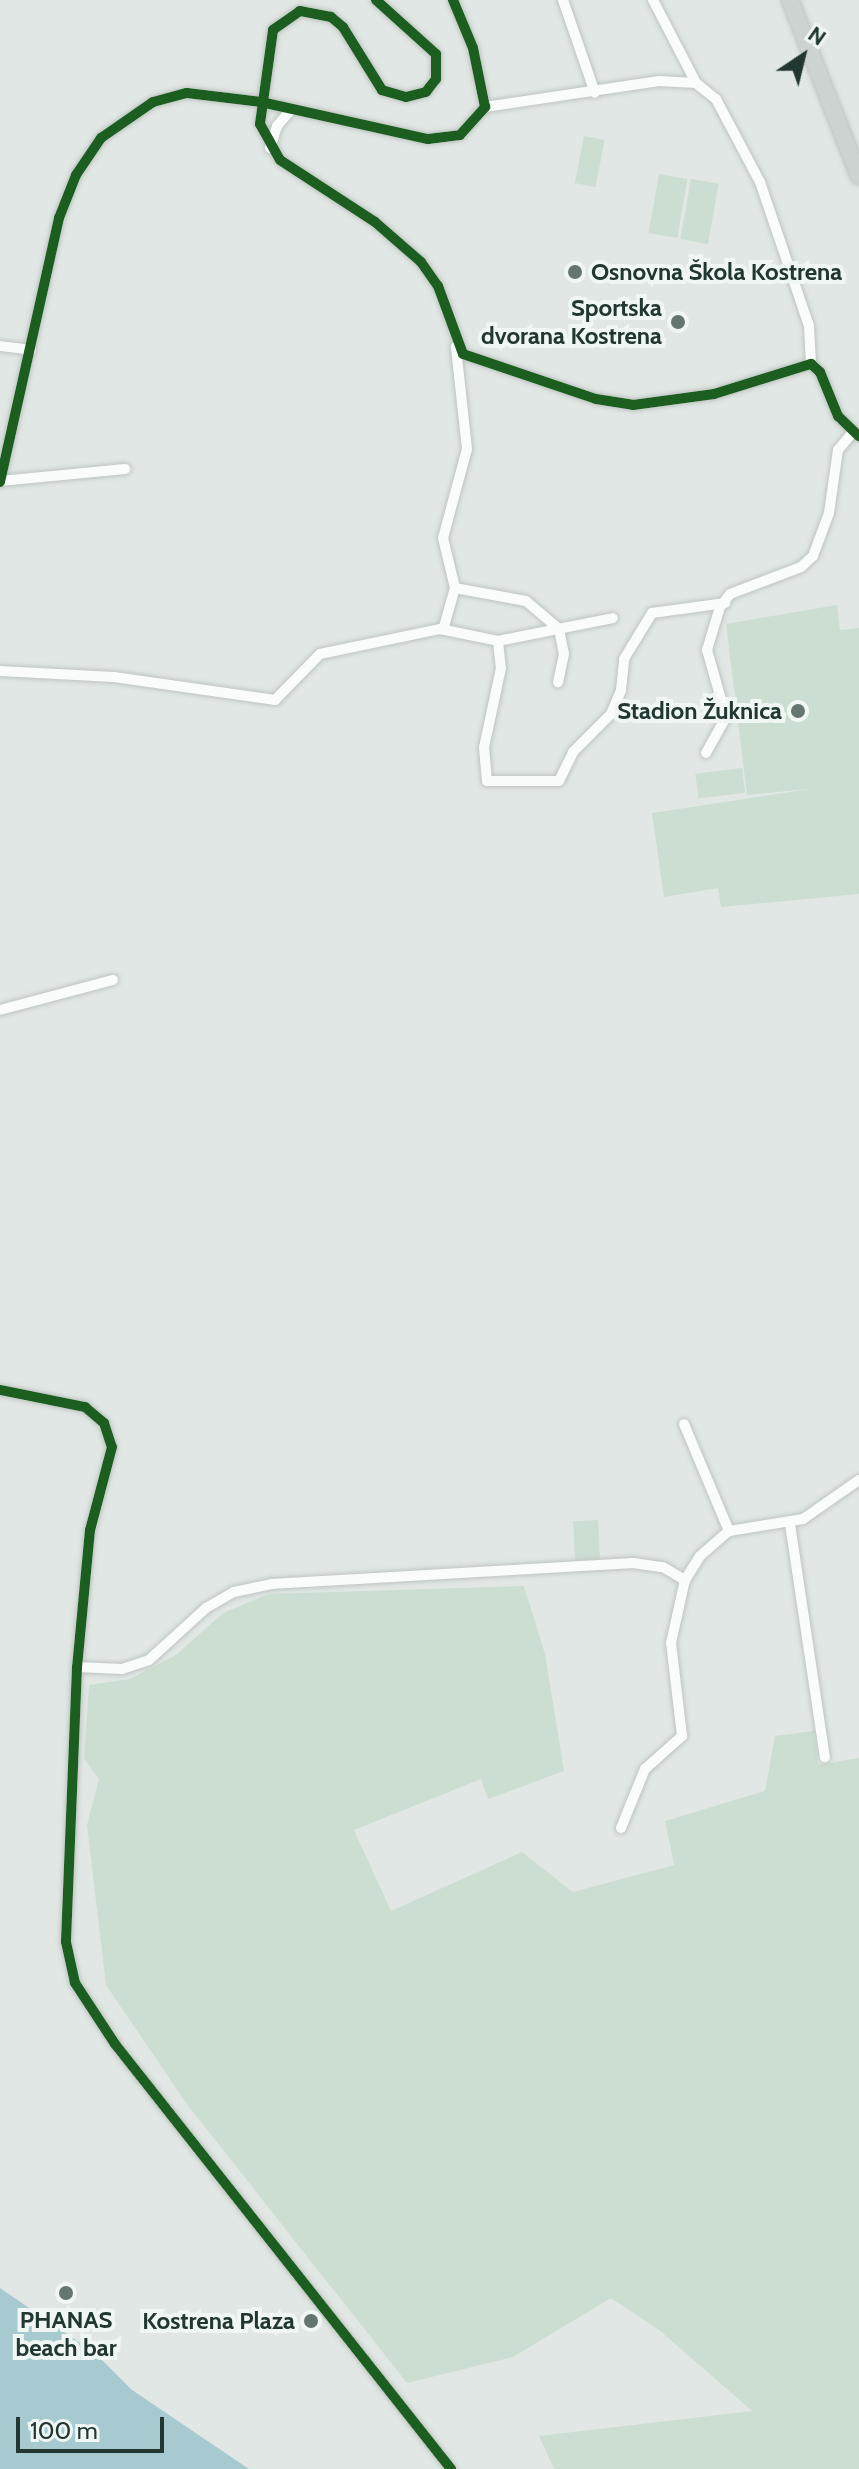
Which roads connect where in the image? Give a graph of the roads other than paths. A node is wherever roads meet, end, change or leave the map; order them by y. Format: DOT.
graph roads {
  1 [pos="376,0"];
  2 [pos="453,0"];
  3 [pos="563,0"];
  4 [pos="653,0"];
  5 [pos="790,0"];
  6 [pos="696,83"];
  7 [pos="595,93"];
  8 [pos="261,102"];
  9 [pos="485,107"];
  10 [pos="292,109"];
  11 [pos="270,148"];
  12 [pos="859,176"];
  13 [pos="456,345"];
  14 [pos="0,346"];
  15 [pos="31,350"];
  16 [pos="811,364"];
  17 [pos="856,434"];
  18 [pos="125,469"];
  19 [pos="0,481"];
  20 [pos="455,588"];
  21 [pos="725,603"];
  22 [pos="613,618"];
  23 [pos="559,629"];
  24 [pos="443,630"];
  25 [pos="498,641"];
  26 [pos="0,671"];
  27 [pos="558,682"];
  28 [pos="706,753"];
  29 [pos="113,980"];
  30 [pos="0,1010"];
  31 [pos="0,1390"];
  32 [pos="684,1424"];
  33 [pos="859,1480"];
  34 [pos="790,1524"];
  35 [pos="729,1531"];
  36 [pos="685,1580"];
  37 [pos="77,1667"];
  38 [pos="825,1757"];
  39 [pos="621,1828"];
  40 [pos="451,2469"];
  1 -- 8 [label="street"];
  2 -- 9 [label="street"];
  3 -- 7 [label="street"];
  4 -- 6 [label="street"];
  5 -- 12 [label="main road"];
  6 -- 7 [label="street"];
  6 -- 16 [label="street"];
  7 -- 9 [label="street"];
  8 -- 10 [label="street"];
  8 -- 11 [label="street"];
  8 -- 15 [label="street"];
  9 -- 10 [label="street"];
  10 -- 11 [label="street"];
  11 -- 13 [label="street"];
  13 -- 16 [label="street"];
  13 -- 20 [label="street"];
  14 -- 15 [label="street"];
  15 -- 19 [label="street"];
  16 -- 17 [label="street"];
  17 -- 21 [label="street"];
  18 -- 19 [label="street"];
  20 -- 23 [label="street"];
  20 -- 24 [label="street"];
  21 -- 25 [label="street"];
  21 -- 28 [label="street"];
  22 -- 23 [label="street"];
  23 -- 25 [label="street"];
  23 -- 27 [label="street"];
  24 -- 25 [label="street"];
  24 -- 26 [label="street"];
  29 -- 30 [label="street"];
  31 -- 37 [label="street"];
  32 -- 35 [label="street"];
  33 -- 34 [label="street"];
  34 -- 35 [label="street"];
  34 -- 38 [label="street"];
  35 -- 36 [label="street"];
  36 -- 37 [label="street"];
  36 -- 39 [label="street"];
  37 -- 40 [label="street"];
}
